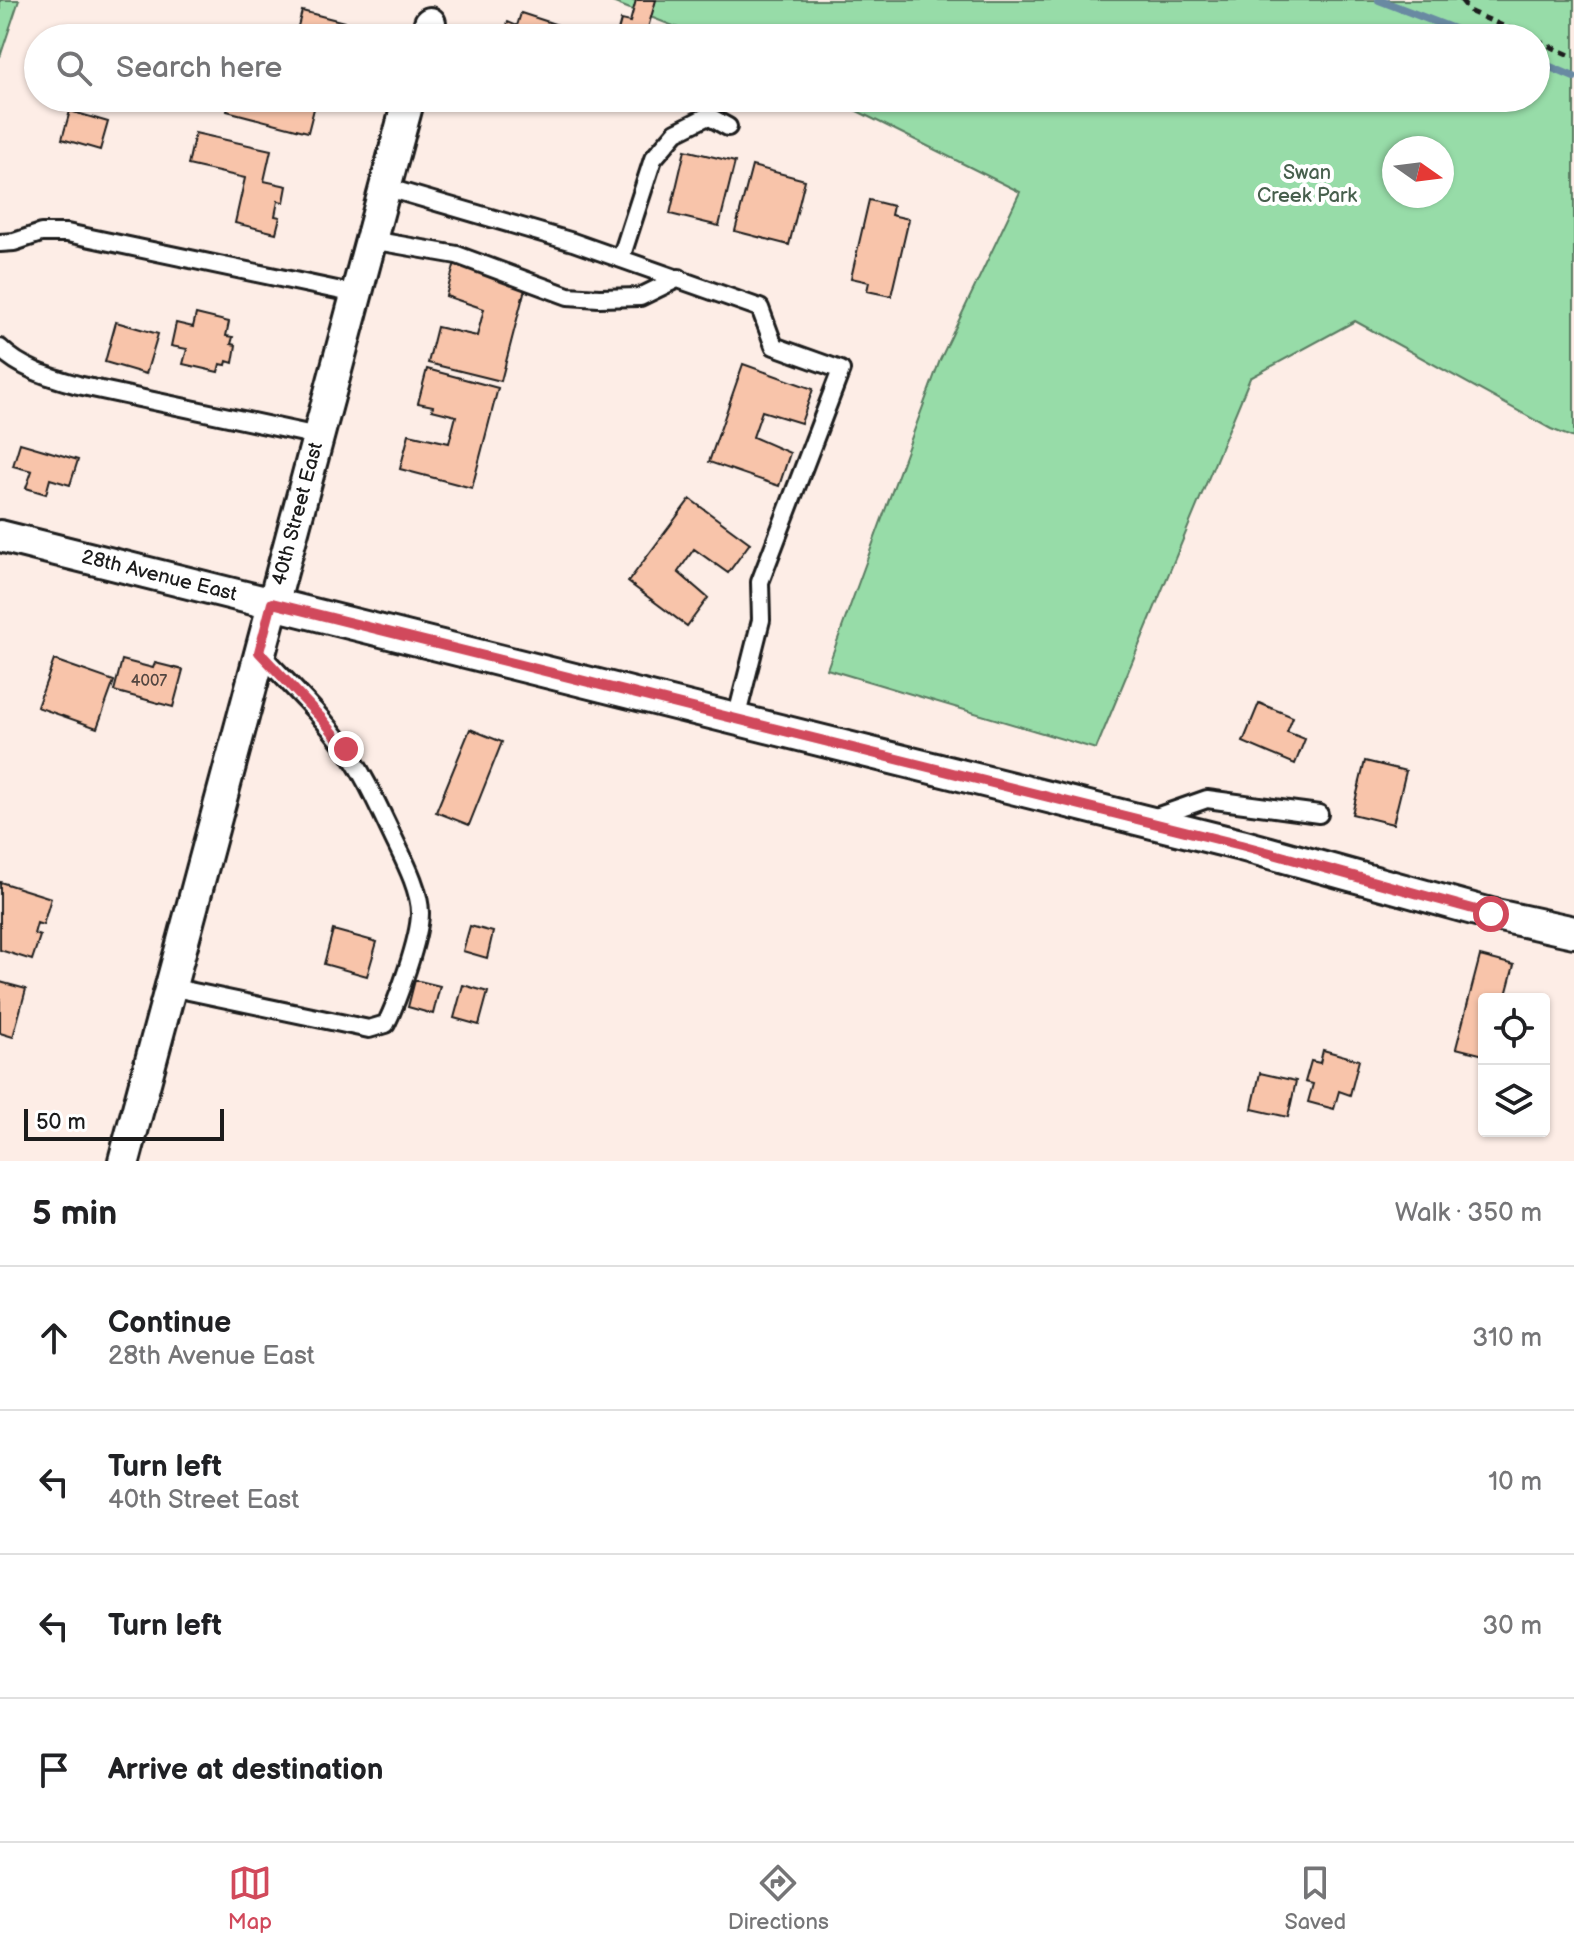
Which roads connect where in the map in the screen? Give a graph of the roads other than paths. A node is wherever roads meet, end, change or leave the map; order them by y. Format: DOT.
graph roads {
  1 [pos="405,112"];
  2 [pos="728,127"];
  3 [pos="385,187"];
  4 [pos="371,240"];
  5 [pos="0,243"];
  6 [pos="621,258"];
  7 [pos="679,278"];
  8 [pos="356,294"];
  9 [pos="0,348"];
  10 [pos="318,436"];
  11 [pos="0,536"];
  12 [pos="272,603"];
  13 [pos="259,652"];
  14 [pos="736,719"];
  15 [pos="1319,814"];
  16 [pos="1145,821"];
  17 [pos="1574,932"];
  18 [pos="170,987"];
  19 [pos="124,1161"];
  1 -- 3 [label="street, 40th Street East"];
  2 -- 6 [label="lane"];
  3 -- 4 [label="street, 40th Street East"];
  3 -- 6 [label="lane"];
  4 -- 7 [label="lane"];
  4 -- 8 [label="street, 40th Street East"];
  5 -- 8 [label="lane"];
  6 -- 7 [label="lane"];
  7 -- 14 [label="lane"];
  8 -- 10 [label="street, 40th Street East"];
  9 -- 10 [label="lane"];
  10 -- 12 [label="street, 40th Street East"];
  11 -- 12 [label="street, 28th Avenue East"];
  12 -- 13 [label="street, 40th Street East"];
  12 -- 14 [label="street, 28th Avenue East"];
  13 -- 18 [label="street, 40th Street East"];
  13 -- 18 [label="lane"];
  14 -- 16 [label="street, 28th Avenue East"];
  15 -- 16 [label="lane"];
  16 -- 17 [label="street, 28th Avenue East"];
  18 -- 19 [label="street, 40th Street East"];
}
